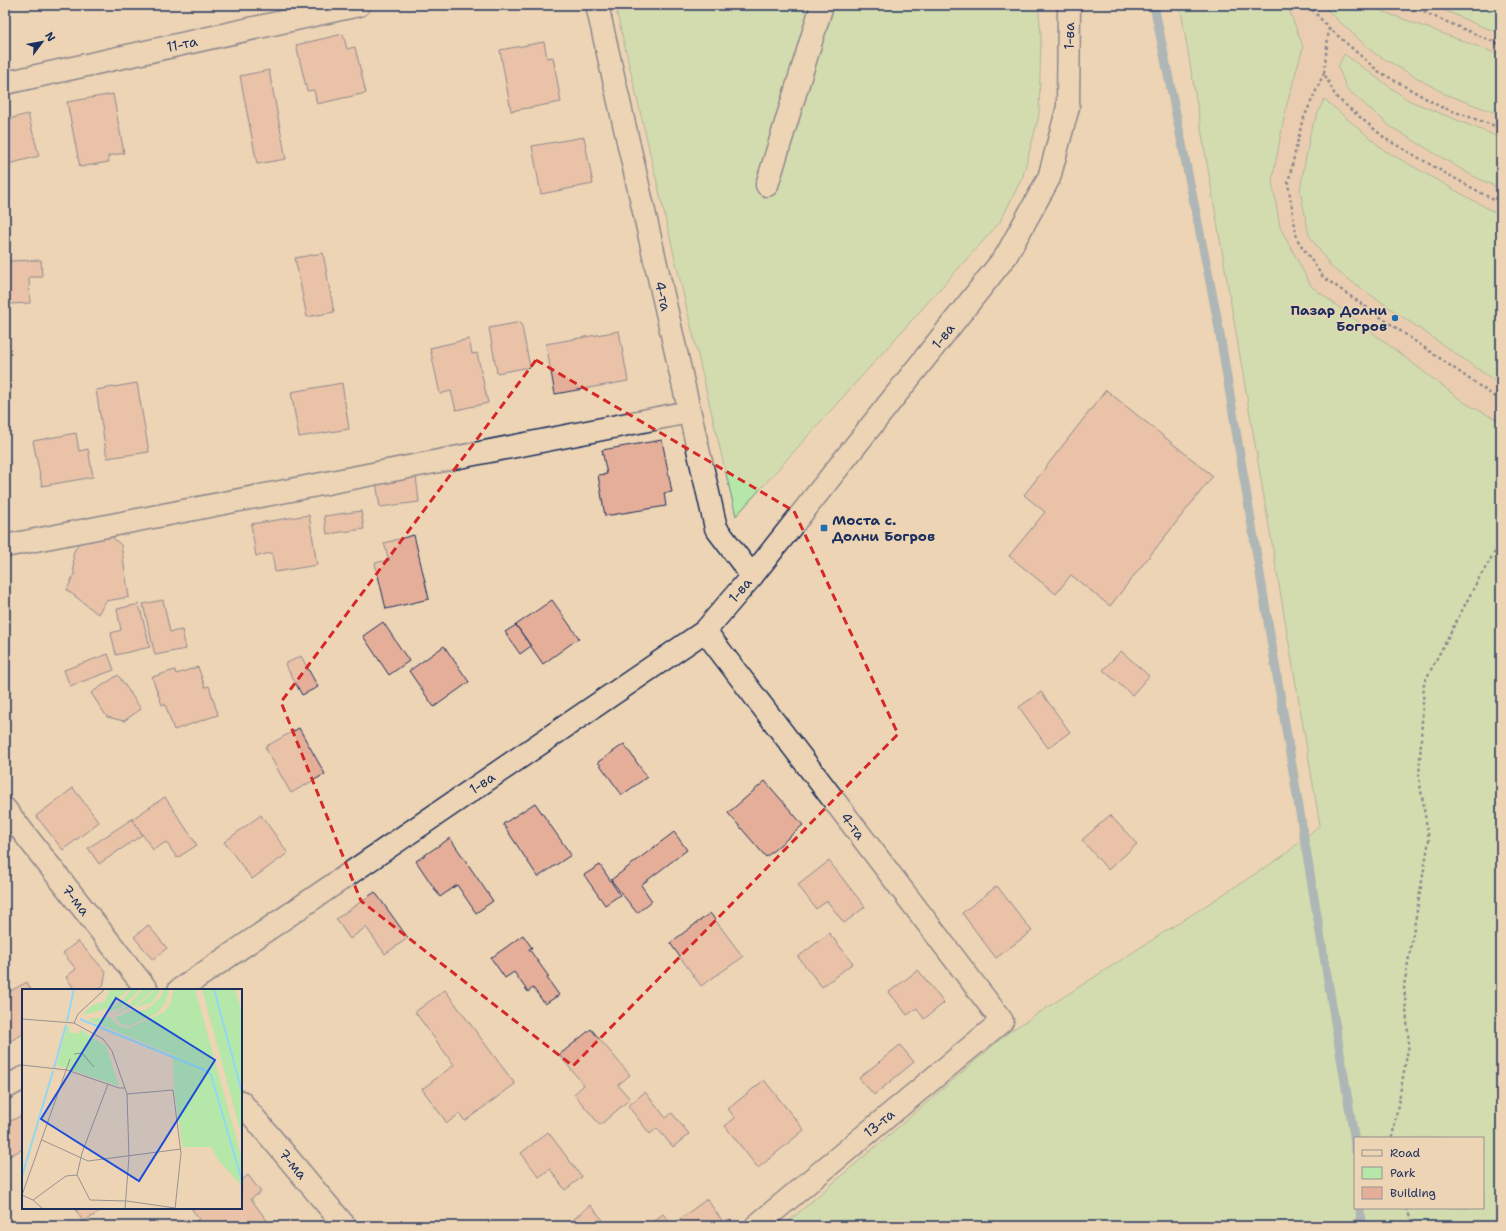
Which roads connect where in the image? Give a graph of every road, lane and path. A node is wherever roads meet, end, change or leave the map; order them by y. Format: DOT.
graph roads {
  1 [pos="359,5"];
  2 [pos="597,5"];
  3 [pos="822,5"];
  4 [pos="1069,5"];
  5 [pos="1308,5"];
  6 [pos="1407,5"];
  7 [pos="1329,28"];
  8 [pos="1501,45"];
  9 [pos="1324,73"];
  10 [pos="5,83"];
  11 [pos="1501,128"];
  12 [pos="767,185"];
  13 [pos="1501,204"];
  14 [pos="1501,401"];
  15 [pos="689,412"];
  16 [pos="1501,542"];
  17 [pos="5,546"];
  18 [pos="752,576"];
  19 [pos="705,631"];
  20 [pos="5,809"];
  21 [pos="146,989"];
  22 [pos="180,989"];
  23 [pos="1002,1021"];
  24 [pos="22,1079"];
  25 [pos="5,1088"];
  26 [pos="242,1103"];
  27 [pos="1392,1137"];
  28 [pos="1406,1209"];
  29 [pos="345,1226"];
  30 [pos="756,1226"];
  31 [pos="1414,1226"];
  1 -- 10 [label="street, 11-та"];
  2 -- 15 [label="street, 4-та"];
  3 -- 12 [label="street"];
  4 -- 18 [label="street, 1-ва"];
  5 -- 7 [label="path"];
  6 -- 8 [label="path"];
  7 -- 9 [label="path"];
  7 -- 11 [label="path"];
  9 -- 13 [label="path"];
  9 -- 14 [label="path"];
  15 -- 17 [label="street"];
  15 -- 18 [label="street, 4-та"];
  16 -- 27 [label="path"];
  18 -- 19 [label="street, 1-ва"];
  19 -- 22 [label="street, 1-ва"];
  19 -- 23 [label="street, 4-та"];
  20 -- 21 [label="street, 7-ма"];
  23 -- 30 [label="street, 13-та"];
  24 -- 25 [label="street"];
  26 -- 29 [label="street, 7-ма"];
  28 -- 31 [label="path"];
}
